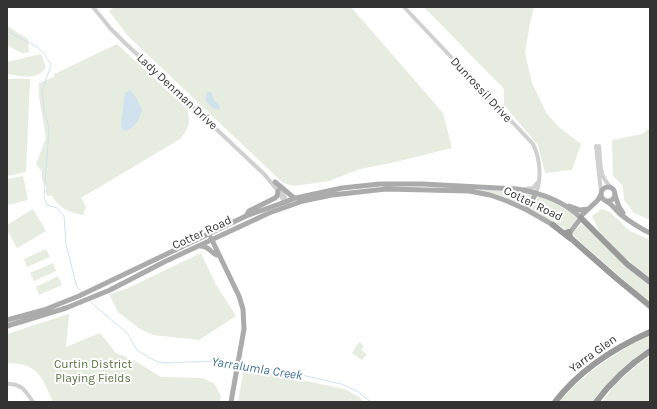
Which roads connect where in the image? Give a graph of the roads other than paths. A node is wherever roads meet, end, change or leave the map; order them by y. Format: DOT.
graph roads {
  1 [pos="93,7"];
  2 [pos="404,7"];
  3 [pos="265,175"];
  4 [pos="539,181"];
  5 [pos="275,182"];
  6 [pos="612,188"];
  7 [pos="517,189"];
  8 [pos="278,191"];
  9 [pos="536,193"];
  10 [pos="601,193"];
  11 [pos="615,195"];
  12 [pos="296,198"];
  13 [pos="606,201"];
  14 [pos="559,202"];
  15 [pos="286,204"];
  16 [pos="588,209"];
  17 [pos="527,210"];
  18 [pos="626,217"];
  19 [pos="582,218"];
  20 [pos="248,219"];
  21 [pos="553,225"];
  22 [pos="569,232"];
  23 [pos="650,232"];
  24 [pos="209,238"];
  25 [pos="575,242"];
  26 [pos="198,246"];
  27 [pos="216,247"];
  28 [pos="219,257"];
  29 [pos="650,282"];
  30 [pos="650,306"];
  31 [pos="7,320"];
  32 [pos="7,326"];
  33 [pos="650,332"];
  34 [pos="650,351"];
  35 [pos="7,384"];
  36 [pos="33,402"];
  37 [pos="232,402"];
  38 [pos="555,402"];
  39 [pos="596,402"];
  1 -- 3 [label="street, Lady Denman Drive"];
  2 -- 4 [label="street, Dunrossil Drive"];
  3 -- 5 [label="street, Lady Denman Drive"];
  3 -- 8 [label="street, Lady Denman Drive"];
  4 -- 7 [label="street"];
  4 -- 9 [label="street, Dunrossil Drive"];
  5 -- 12 [label="main road"];
  5 -- 15 [label="street, Lady Denman Drive"];
  6 -- 10 [label="main road"];
  6 -- 10 [label="street"];
  6 -- 11 [label="main road"];
  7 -- 9 [label="main road, Cotter Road"];
  7 -- 12 [label="main road, Cotter Road"];
  8 -- 15 [label="street, Lady Denman Drive"];
  8 -- 20 [label="main road"];
  9 -- 14 [label="main road, Cotter Road"];
  9 -- 17 [label="main road"];
  10 -- 13 [label="main road"];
  10 -- 16 [label="main road"];
  11 -- 13 [label="main road"];
  11 -- 18 [label="main road"];
  12 -- 15 [label="main road, Cotter Road"];
  13 -- 18 [label="main road"];
  13 -- 19 [label="main road"];
  14 -- 16 [label="main road"];
  14 -- 19 [label="main road, Cotter Road"];
  15 -- 17 [label="main road, Cotter Road"];
  15 -- 20 [label="main road, Cotter Road"];
  16 -- 19 [label="main road"];
  17 -- 21 [label="main road, Cotter Road"];
  18 -- 23 [label="main road"];
  19 -- 22 [label="main road, Cotter Road"];
  19 -- 29 [label="highway"];
  20 -- 24 [label="main road, Cotter Road"];
  20 -- 27 [label="main road"];
  21 -- 22 [label="main road, Cotter Road"];
  21 -- 25 [label="highway"];
  22 -- 25 [label="highway"];
  24 -- 26 [label="main road, Cotter Road"];
  24 -- 27 [label="main road"];
  24 -- 28 [label="main road"];
  24 -- 31 [label="main road, Cotter Road"];
  25 -- 30 [label="highway"];
  26 -- 28 [label="main road"];
  26 -- 32 [label="main road, Cotter Road"];
  27 -- 28 [label="main road"];
  28 -- 37 [label="main road"];
  33 -- 38 [label="highway, Yarra Glen"];
  34 -- 39 [label="highway"];
  35 -- 36 [label="street"];
}
